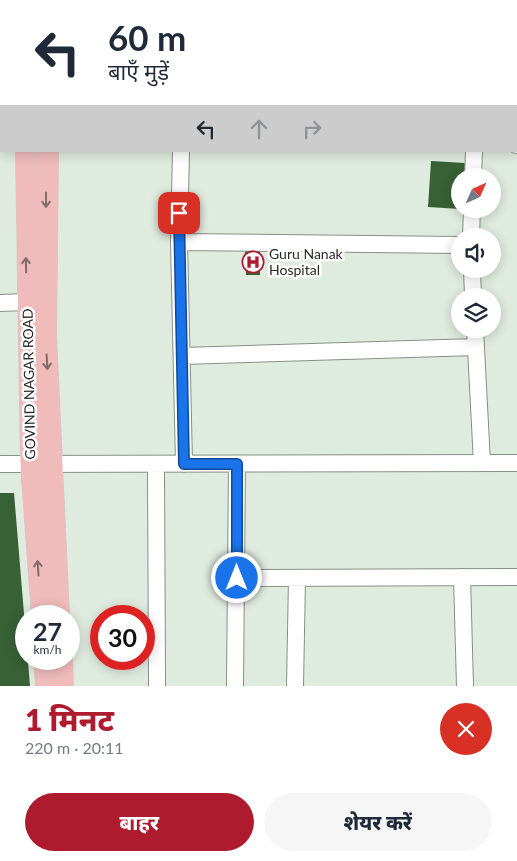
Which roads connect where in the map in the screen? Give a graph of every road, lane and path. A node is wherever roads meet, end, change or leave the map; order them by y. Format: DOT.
graph roads {
  1 [pos="26,152"];
  2 [pos="48,152"];
  3 [pos="182,152"];
  4 [pos="474,152"];
  5 [pos="473,168"];
  6 [pos="179,242"];
  7 [pos="451,245"];
  8 [pos="27,302"];
  9 [pos="0,303"];
  10 [pos="476,338"];
  11 [pos="476,347"];
  12 [pos="182,356"];
  13 [pos="482,463"];
  14 [pos="517,463"];
  15 [pos="0,464"];
  16 [pos="31,464"];
  17 [pos="52,464"];
  18 [pos="156,464"];
  19 [pos="184,464"];
  20 [pos="237,464"];
  21 [pos="517,577"];
  22 [pos="237,578"];
  23 [pos="297,578"];
  24 [pos="462,578"];
  25 [pos="41,605"];
  26 [pos="58,605"];
  27 [pos="45,670"];
  28 [pos="62,670"];
  29 [pos="46,686"];
  30 [pos="63,686"];
  31 [pos="157,686"];
  32 [pos="235,686"];
  33 [pos="295,686"];
  34 [pos="465,686"];
  8 -- 1 [label="main road, GOVIND NAGAR ROAD, one-way"];
  2 -- 17 [label="main road, GOVIND NAGAR ROAD, one-way"];
  3 -- 6 [label="street"];
  4 -- 5 [label="street"];
  6 -- 7 [label="street"];
  6 -- 12 [label="street"];
  8 -- 9 [label="street"];
  8 -- 16 [label="main road, GOVIND NAGAR ROAD"];
  10 -- 11 [label="street"];
  11 -- 12 [label="street"];
  11 -- 13 [label="street"];
  12 -- 19 [label="street"];
  13 -- 14 [label="street"];
  13 -- 20 [label="street"];
  15 -- 16 [label="street"];
  16 -- 17 [label="street"];
  25 -- 16 [label="main road, GOVIND NAGAR ROAD, one-way"];
  17 -- 18 [label="street"];
  17 -- 26 [label="main road, GOVIND NAGAR ROAD"];
  18 -- 19 [label="street"];
  18 -- 31 [label="street"];
  19 -- 20 [label="street"];
  20 -- 22 [label="street"];
  21 -- 24 [label="street"];
  22 -- 23 [label="street"];
  22 -- 32 [label="street"];
  23 -- 24 [label="street"];
  23 -- 33 [label="street"];
  24 -- 34 [label="street"];
  27 -- 29 [label="main road"];
  28 -- 30 [label="main road"];
}
